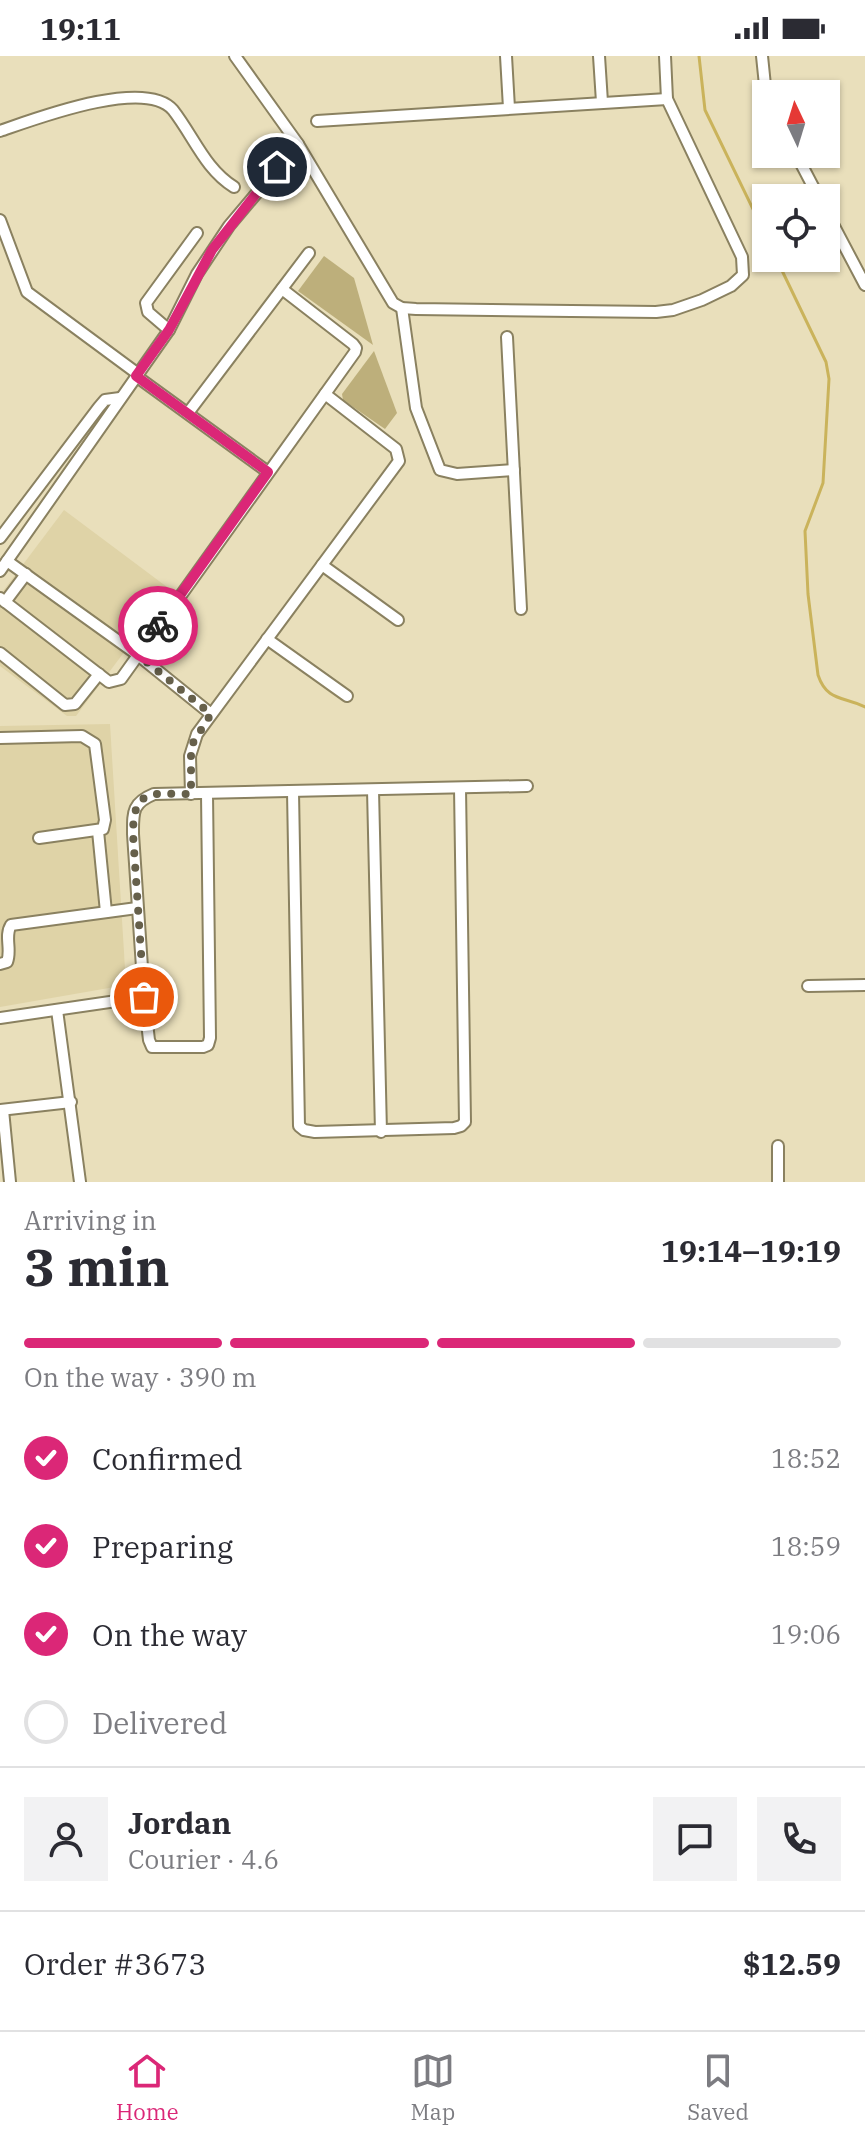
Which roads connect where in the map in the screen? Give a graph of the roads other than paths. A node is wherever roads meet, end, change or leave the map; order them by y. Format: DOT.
graph roads {
  1 [pos="235,56"];
  2 [pos="506,56"];
  3 [pos="599,56"];
  4 [pos="665,56"];
  5 [pos="762,56"];
  6 [pos="764,80"];
  7 [pos="667,99"];
  8 [pos="602,102"];
  9 [pos="509,108"];
  10 [pos="317,121"];
  11 [pos="0,131"];
  12 [pos="298,144"];
  13 [pos="234,187"];
  14 [pos="0,220"];
  15 [pos="197,233"];
  16 [pos="840,238"];
  17 [pos="309,253"];
  18 [pos="865,285"];
  19 [pos="282,289"];
  20 [pos="402,308"];
  21 [pos="169,330"];
  22 [pos="507,337"];
  23 [pos="137,375"];
  24 [pos="325,394"];
  25 [pos="120,398"];
  26 [pos="188,413"];
  27 [pos="514,470"];
  28 [pos="268,472"];
  29 [pos="0,538"];
  30 [pos="322,565"];
  31 [pos="4,566"];
  32 [pos="26,574"];
  33 [pos="3,600"];
  34 [pos="521,609"];
  35 [pos="398,620"];
  36 [pos="267,639"];
  37 [pos="0,653"];
  38 [pos="138,655"];
  39 [pos="99,674"];
  40 [pos="347,696"];
  41 [pos="211,714"];
  42 [pos="0,738"];
  43 [pos="527,786"];
  44 [pos="460,788"];
  45 [pos="373,790"];
  46 [pos="293,792"];
  47 [pos="191,794"];
  48 [pos="207,794"];
  49 [pos="98,831"];
  50 [pos="39,838"];
  51 [pos="137,908"];
  52 [pos="106,912"];
  53 [pos="0,964"];
  54 [pos="865,985"];
  55 [pos="808,986"];
  56 [pos="144,997"];
  57 [pos="57,1010"];
  58 [pos="0,1018"];
  59 [pos="71,1102"];
  60 [pos="1,1110"];
  61 [pos="381,1132"];
  62 [pos="778,1146"];
  63 [pos="10,1182"];
  64 [pos="80,1182"];
  65 [pos="778,1182"];
  1 -- 12 [label="street"];
  2 -- 9 [label="street"];
  3 -- 8 [label="street"];
  4 -- 7 [label="street"];
  5 -- 6 [label="street"];
  7 -- 8 [label="street"];
  7 -- 20 [label="street"];
  8 -- 9 [label="street"];
  9 -- 10 [label="street"];
  11 -- 13 [label="street"];
  12 -- 20 [label="street"];
  12 -- 21 [label="street"];
  14 -- 23 [label="street"];
  15 -- 21 [label="street"];
  16 -- 18 [label="street"];
  17 -- 19 [label="street"];
  19 -- 24 [label="street"];
  19 -- 26 [label="street"];
  20 -- 27 [label="street"];
  21 -- 23 [label="street"];
  22 -- 27 [label="street"];
  23 -- 25 [label="street"];
  23 -- 26 [label="street"];
  24 -- 28 [label="street"];
  24 -- 30 [label="street"];
  25 -- 29 [label="street"];
  25 -- 31 [label="street"];
  26 -- 28 [label="street"];
  27 -- 34 [label="street"];
  28 -- 38 [label="street"];
  30 -- 35 [label="street"];
  30 -- 36 [label="street"];
  31 -- 32 [label="street"];
  32 -- 33 [label="street"];
  32 -- 38 [label="street"];
  33 -- 39 [label="street"];
  36 -- 40 [label="street"];
  36 -- 41 [label="street"];
  37 -- 39 [label="street"];
  38 -- 39 [label="street"];
  38 -- 41 [label="street"];
  41 -- 47 [label="street"];
  42 -- 49 [label="street"];
  43 -- 44 [label="street"];
  44 -- 45 [label="street"];
  44 -- 61 [label="street"];
  45 -- 46 [label="street"];
  45 -- 61 [label="street"];
  46 -- 48 [label="street"];
  46 -- 61 [label="street"];
  47 -- 48 [label="street"];
  47 -- 51 [label="street"];
  48 -- 56 [label="street"];
  49 -- 50 [label="street"];
  49 -- 52 [label="street"];
  51 -- 52 [label="street"];
  51 -- 56 [label="street"];
  52 -- 53 [label="street"];
  54 -- 55 [label="street"];
  56 -- 57 [label="street"];
  57 -- 58 [label="street"];
  57 -- 59 [label="street"];
  59 -- 60 [label="street"];
  59 -- 64 [label="street"];
  60 -- 63 [label="street"];
  62 -- 65 [label="street"];
}
